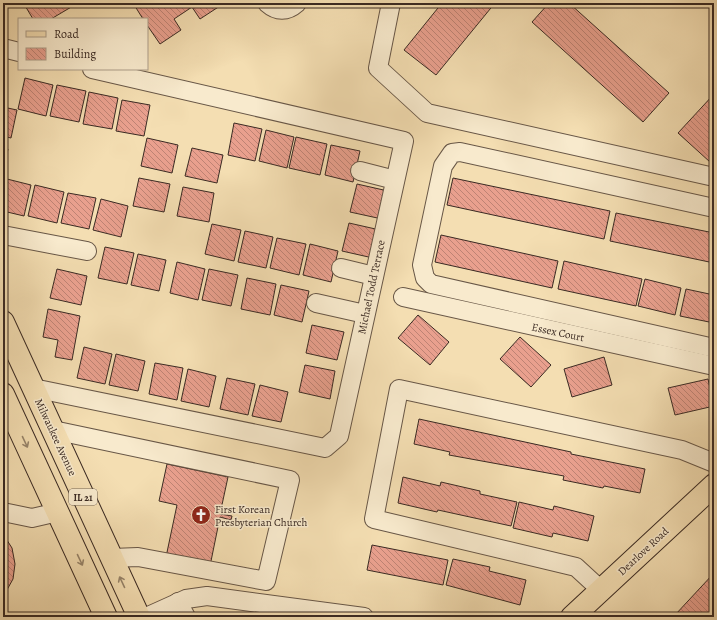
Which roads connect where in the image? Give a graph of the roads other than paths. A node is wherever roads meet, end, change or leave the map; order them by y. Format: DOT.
graph roads {
  1 [pos="267,3"];
  2 [pos="297,3"];
  3 [pos="392,3"];
  4 [pos="3,48"];
  5 [pos="18,52"];
  6 [pos="96,70"];
  7 [pos="360,171"];
  8 [pos="714,177"];
  9 [pos="395,180"];
  10 [pos="714,208"];
  11 [pos="3,236"];
  12 [pos="86,251"];
  13 [pos="341,268"];
  14 [pos="374,276"];
  15 [pos="403,297"];
  16 [pos="316,303"];
  17 [pos="365,314"];
  18 [pos="4,327"];
  19 [pos="714,348"];
  20 [pos="714,366"];
  21 [pos="33,388"];
  22 [pos="6,405"];
  23 [pos="53,430"];
  24 [pos="714,463"];
  25 [pos="714,485"];
  26 [pos="3,512"];
  27 [pos="58,512"];
  28 [pos="112,558"];
  29 [pos="601,590"];
  30 [pos="182,610"];
  31 [pos="106,617"];
  32 [pos="139,617"];
  33 [pos="146,617"];
  34 [pos="364,617"];
  35 [pos="572,617"];
  1 -- 2 [label="street"];
  3 -- 8 [label="street"];
  4 -- 5 [label="street"];
  6 -- 9 [label="street, Michael Todd Terrace"];
  7 -- 9 [label="street"];
  9 -- 14 [label="street, Michael Todd Terrace"];
  10 -- 19 [label="street"];
  11 -- 12 [label="street"];
  13 -- 14 [label="street"];
  14 -- 17 [label="street, Michael Todd Terrace"];
  15 -- 20 [label="street, Essex Court"];
  16 -- 17 [label="street"];
  17 -- 21 [label="street, Michael Todd Terrace"];
  18 -- 21 [label="main road, Milwaukee Avenue / IL 21"];
  21 -- 23 [label="main road, Milwaukee Avenue / IL 21"];
  22 -- 27 [label="main road, IL 21, one-way"];
  23 -- 28 [label="main road, Milwaukee Avenue / IL 21"];
  23 -- 28 [label="street"];
  24 -- 29 [label="street"];
  25 -- 29 [label="main road, Dearlove Road"];
  26 -- 27 [label="street"];
  27 -- 31 [label="main road, IL 21, one-way"];
  32 -- 28 [label="main road, Milwaukee Avenue / IL 21, one-way"];
  29 -- 35 [label="main road, Dearlove Road"];
  30 -- 33 [label="street"];
  30 -- 34 [label="street"];
}
